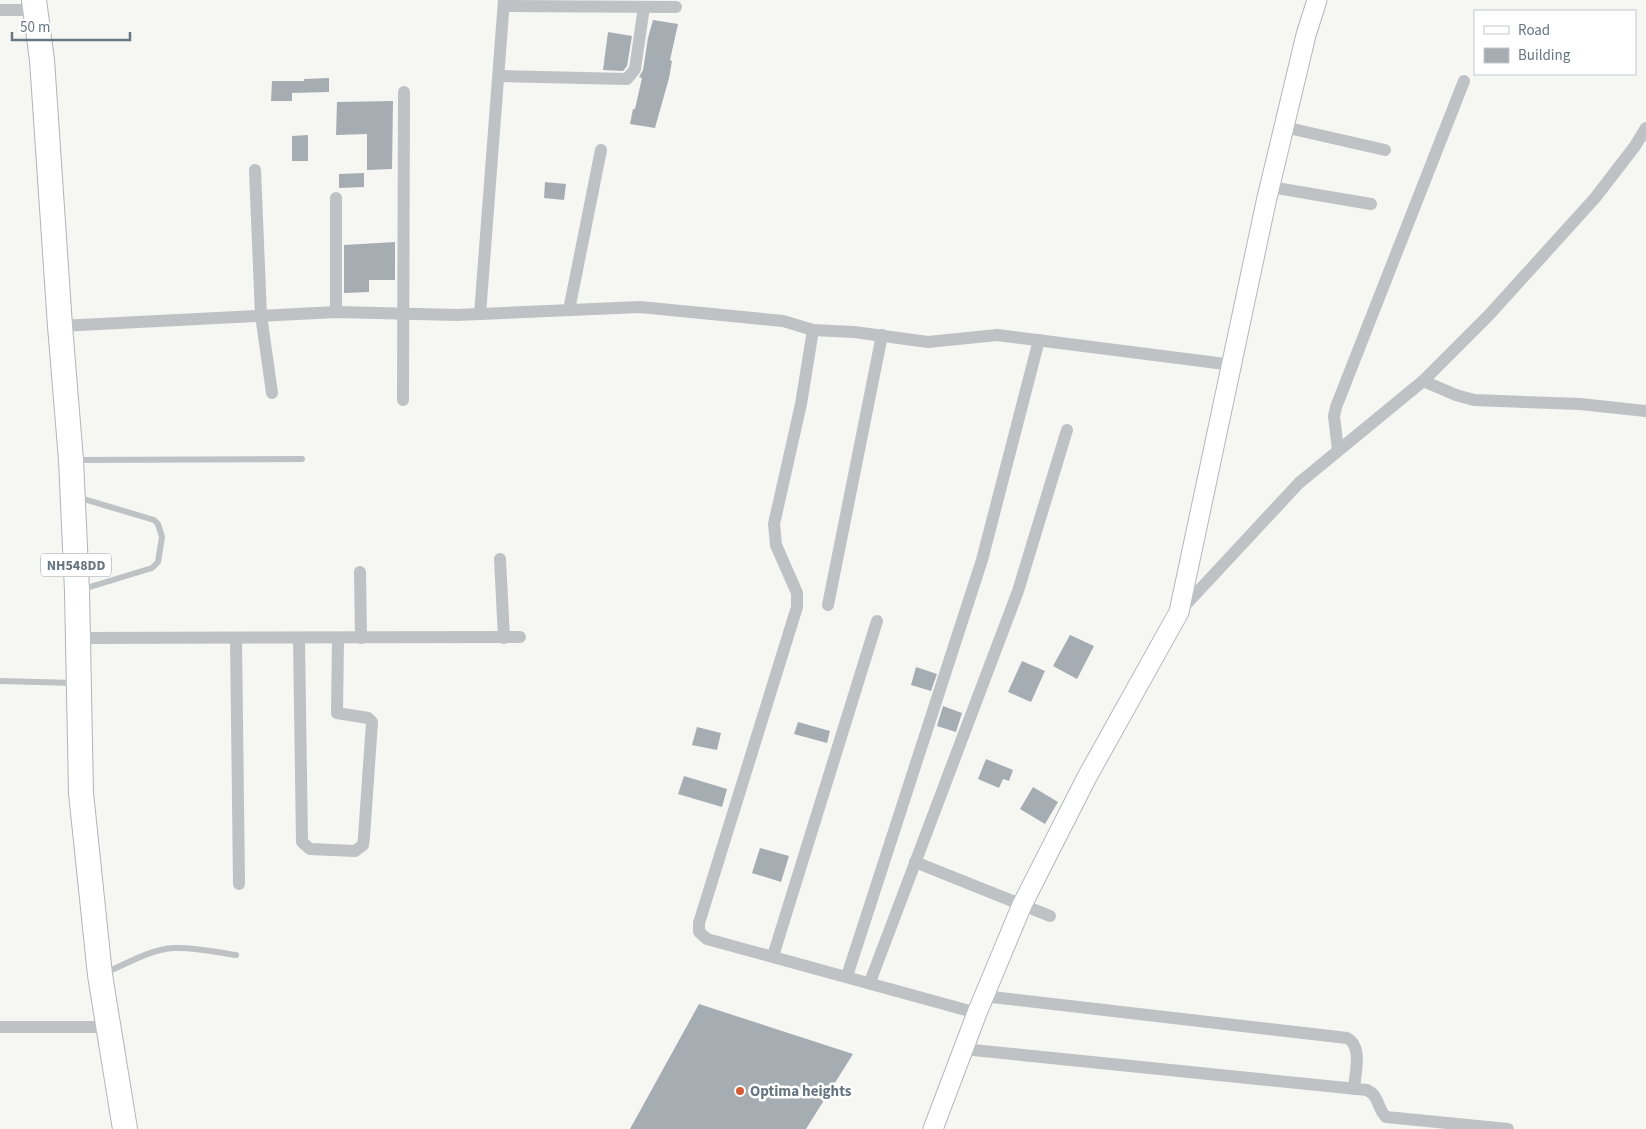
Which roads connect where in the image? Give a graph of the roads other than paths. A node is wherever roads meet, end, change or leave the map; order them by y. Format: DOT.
graph roads {
  1 [pos="1316,0"];
  2 [pos="504,3"];
  3 [pos="34,5"];
  4 [pos="644,7"];
  5 [pos="676,7"];
  6 [pos="0,10"];
  7 [pos="499,76"];
  8 [pos="1464,81"];
  9 [pos="404,92"];
  10 [pos="1284,128"];
  11 [pos="1646,128"];
  12 [pos="601,150"];
  13 [pos="1386,150"];
  14 [pos="255,170"];
  15 [pos="1270,186"];
  16 [pos="336,198"];
  17 [pos="1371,204"];
  18 [pos="569,310"];
  19 [pos="336,312"];
  20 [pos="405,314"];
  21 [pos="480,314"];
  22 [pos="261,315"];
  23 [pos="60,326"];
  24 [pos="813,330"];
  25 [pos="882,335"];
  26 [pos="1039,340"];
  27 [pos="1233,365"];
  28 [pos="1423,381"];
  29 [pos="272,393"];
  30 [pos="404,400"];
  31 [pos="1646,411"];
  32 [pos="1067,430"];
  33 [pos="1338,450"];
  34 [pos="302,459"];
  35 [pos="71,460"];
  36 [pos="73,496"];
  37 [pos="500,559"];
  38 [pos="360,572"];
  39 [pos="77,591"];
  40 [pos="828,605"];
  41 [pos="1179,612"];
  42 [pos="877,621"];
  43 [pos="520,637"];
  44 [pos="78,638"];
  45 [pos="236,638"];
  46 [pos="299,638"];
  47 [pos="338,638"];
  48 [pos="361,638"];
  49 [pos="504,638"];
  50 [pos="0,681"];
  51 [pos="79,683"];
  52 [pos="915,862"];
  53 [pos="239,884"];
  54 [pos="1022,905"];
  55 [pos="1050,916"];
  56 [pos="236,955"];
  57 [pos="773,956"];
  58 [pos="100,975"];
  59 [pos="848,976"];
  60 [pos="870,982"];
  61 [pos="980,1005"];
  62 [pos="0,1027"];
  63 [pos="108,1027"];
  64 [pos="962,1049"];
  65 [pos="1354,1089"];
  66 [pos="125,1129"];
  67 [pos="933,1129"];
  68 [pos="1508,1129"];
  1 -- 10 [label="street"];
  2 -- 4 [label="street"];
  2 -- 7 [label="street"];
  3 -- 6 [label="street"];
  3 -- 23 [label="highway, NH548DD"];
  4 -- 5 [label="street"];
  4 -- 7 [label="street"];
  7 -- 21 [label="street"];
  8 -- 33 [label="street"];
  9 -- 20 [label="street"];
  10 -- 13 [label="street"];
  10 -- 15 [label="street"];
  11 -- 28 [label="street"];
  12 -- 18 [label="street"];
  14 -- 22 [label="street"];
  15 -- 17 [label="street"];
  15 -- 27 [label="street"];
  16 -- 19 [label="street"];
  18 -- 21 [label="street"];
  18 -- 24 [label="street"];
  19 -- 20 [label="street"];
  19 -- 22 [label="street"];
  20 -- 21 [label="street"];
  20 -- 30 [label="street"];
  22 -- 23 [label="street"];
  22 -- 29 [label="street"];
  23 -- 35 [label="highway, NH548DD"];
  24 -- 25 [label="street"];
  24 -- 57 [label="street"];
  25 -- 26 [label="street"];
  25 -- 40 [label="street"];
  26 -- 27 [label="street"];
  26 -- 59 [label="street"];
  27 -- 41 [label="street"];
  28 -- 31 [label="street"];
  28 -- 33 [label="street"];
  32 -- 52 [label="street"];
  33 -- 41 [label="street"];
  34 -- 35 [label="lane"];
  35 -- 36 [label="highway, NH548DD"];
  36 -- 39 [label="highway, NH548DD"];
  36 -- 39 [label="lane"];
  37 -- 49 [label="street"];
  38 -- 48 [label="street"];
  39 -- 44 [label="highway, NH548DD"];
  41 -- 54 [label="street"];
  42 -- 57 [label="street"];
  43 -- 49 [label="street"];
  44 -- 45 [label="street"];
  44 -- 51 [label="highway, NH548DD"];
  45 -- 46 [label="street"];
  45 -- 53 [label="street"];
  46 -- 47 [label="street"];
  46 -- 47 [label="street"];
  47 -- 48 [label="street"];
  48 -- 49 [label="street"];
  50 -- 51 [label="lane"];
  51 -- 58 [label="highway, NH548DD"];
  52 -- 54 [label="street"];
  52 -- 60 [label="street"];
  54 -- 55 [label="street"];
  54 -- 61 [label="street"];
  56 -- 58 [label="lane"];
  57 -- 59 [label="street"];
  58 -- 63 [label="highway, NH548DD"];
  59 -- 60 [label="street"];
  60 -- 61 [label="street"];
  61 -- 64 [label="street"];
  61 -- 65 [label="street"];
  62 -- 63 [label="street"];
  63 -- 66 [label="highway, NH548DD"];
  64 -- 65 [label="street"];
  64 -- 67 [label="street"];
  65 -- 68 [label="street"];
}
